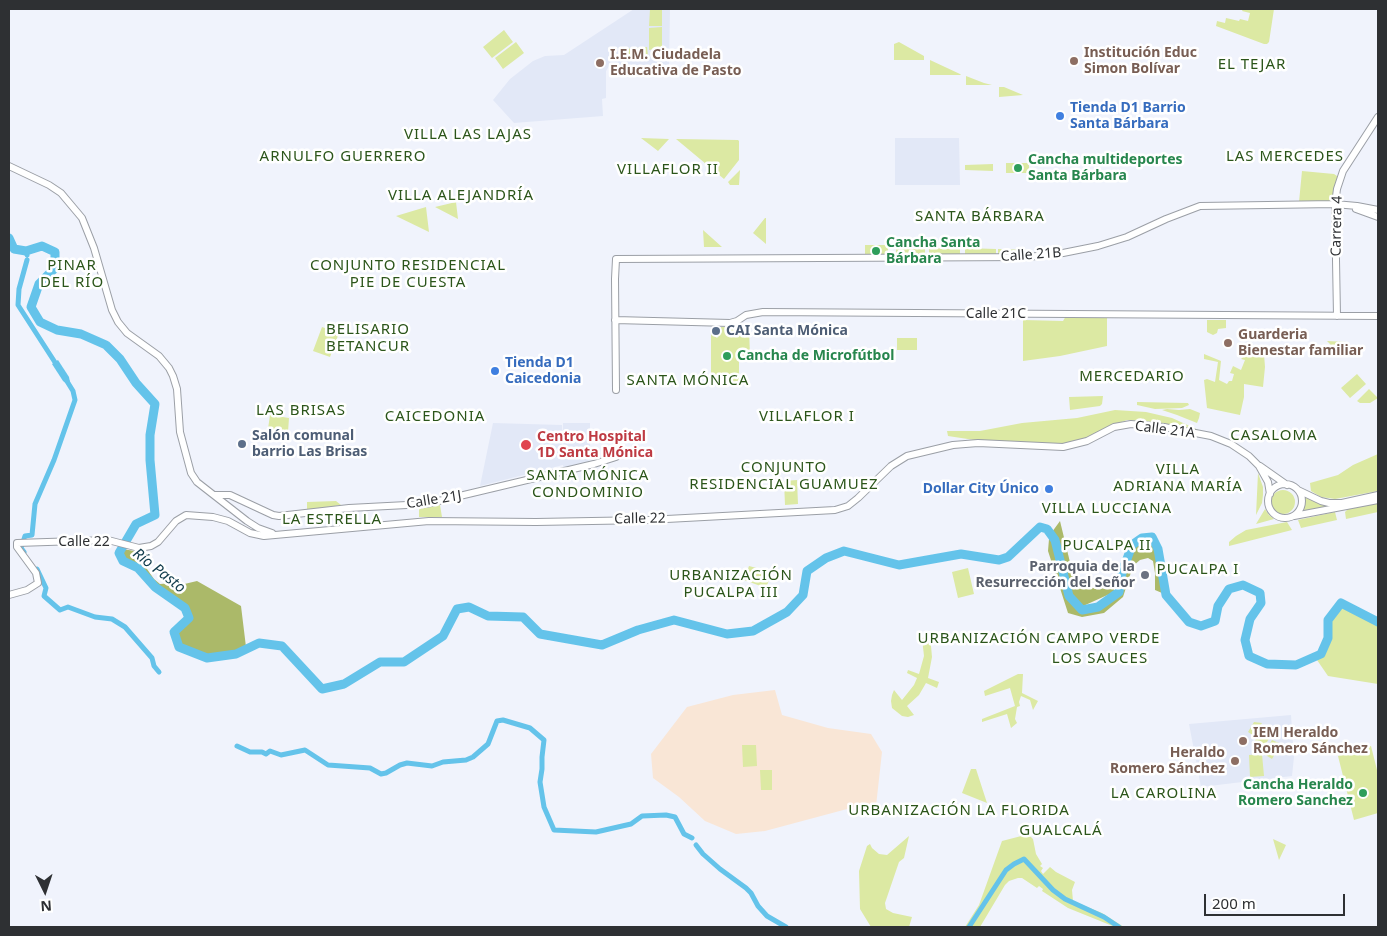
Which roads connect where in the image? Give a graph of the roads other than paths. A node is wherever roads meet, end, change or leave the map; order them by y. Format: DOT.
graph roads {
  1 [pos="1378,117"];
  2 [pos="9,166"];
  3 [pos="1335,204"];
  4 [pos="1348,205"];
  5 [pos="1378,210"];
  6 [pos="1378,217"];
  7 [pos="1337,316"];
  8 [pos="1378,316"];
  9 [pos="615,320"];
  10 [pos="616,390"];
  11 [pos="978,443"];
  12 [pos="616,457"];
  13 [pos="1257,464"];
  14 [pos="1287,485"];
  15 [pos="1298,490"];
  16 [pos="1270,494"];
  17 [pos="215,495"];
  18 [pos="1378,495"];
  19 [pos="1378,500"];
  20 [pos="1293,516"];
  21 [pos="283,535"];
  22 [pos="9,595"];
  1 -- 3 [label="street, Carrera 4"];
  2 -- 17 [label="street, Calle 22"];
  3 -- 4 [label="street, Calle 21B"];
  3 -- 7 [label="street, Carrera 4"];
  3 -- 9 [label="street, Calle 21B"];
  4 -- 5 [label="street, Calle 21B"];
  4 -- 6 [label="street, Calle 21B"];
  7 -- 8 [label="street, Calle 21C"];
  7 -- 9 [label="street, Calle 21C"];
  9 -- 10 [label="street"];
  11 -- 13 [label="street, Calle 21A"];
  11 -- 21 [label="street, Calle 22"];
  12 -- 17 [label="street, Calle 21J"];
  13 -- 14 [label="street, Calle 21A"];
  13 -- 16 [label="street, Calle 21A"];
  14 -- 15 [label="street"];
  14 -- 16 [label="street"];
  15 -- 18 [label="street"];
  15 -- 20 [label="street"];
  16 -- 20 [label="street"];
  17 -- 21 [label="street, Calle 22"];
  19 -- 20 [label="street"];
  21 -- 22 [label="street, Calle 22"];
}
